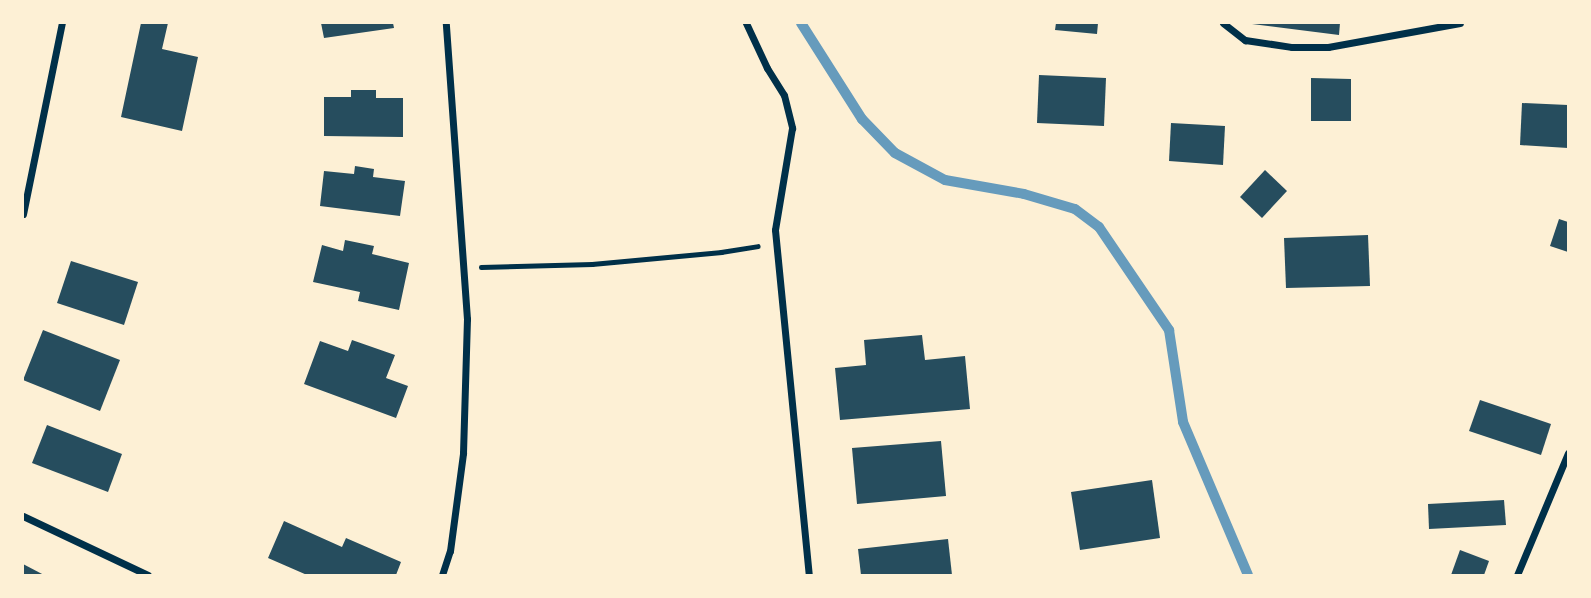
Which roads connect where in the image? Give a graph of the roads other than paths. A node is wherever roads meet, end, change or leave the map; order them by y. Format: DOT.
graph roads {
  1 [pos="62,23"];
  2 [pos="446,23"];
  3 [pos="746,23"];
  4 [pos="1223,23"];
  5 [pos="1460,23"];
  6 [pos="23,214"];
  7 [pos="1568,453"];
  8 [pos="23,516"];
  9 [pos="148,575"];
  10 [pos="442,575"];
  11 [pos="809,575"];
  12 [pos="1517,575"];
  1 -- 6 [label="street"];
  2 -- 10 [label="street"];
  3 -- 11 [label="street"];
  4 -- 5 [label="street"];
  7 -- 12 [label="street"];
  8 -- 9 [label="street"];
}
